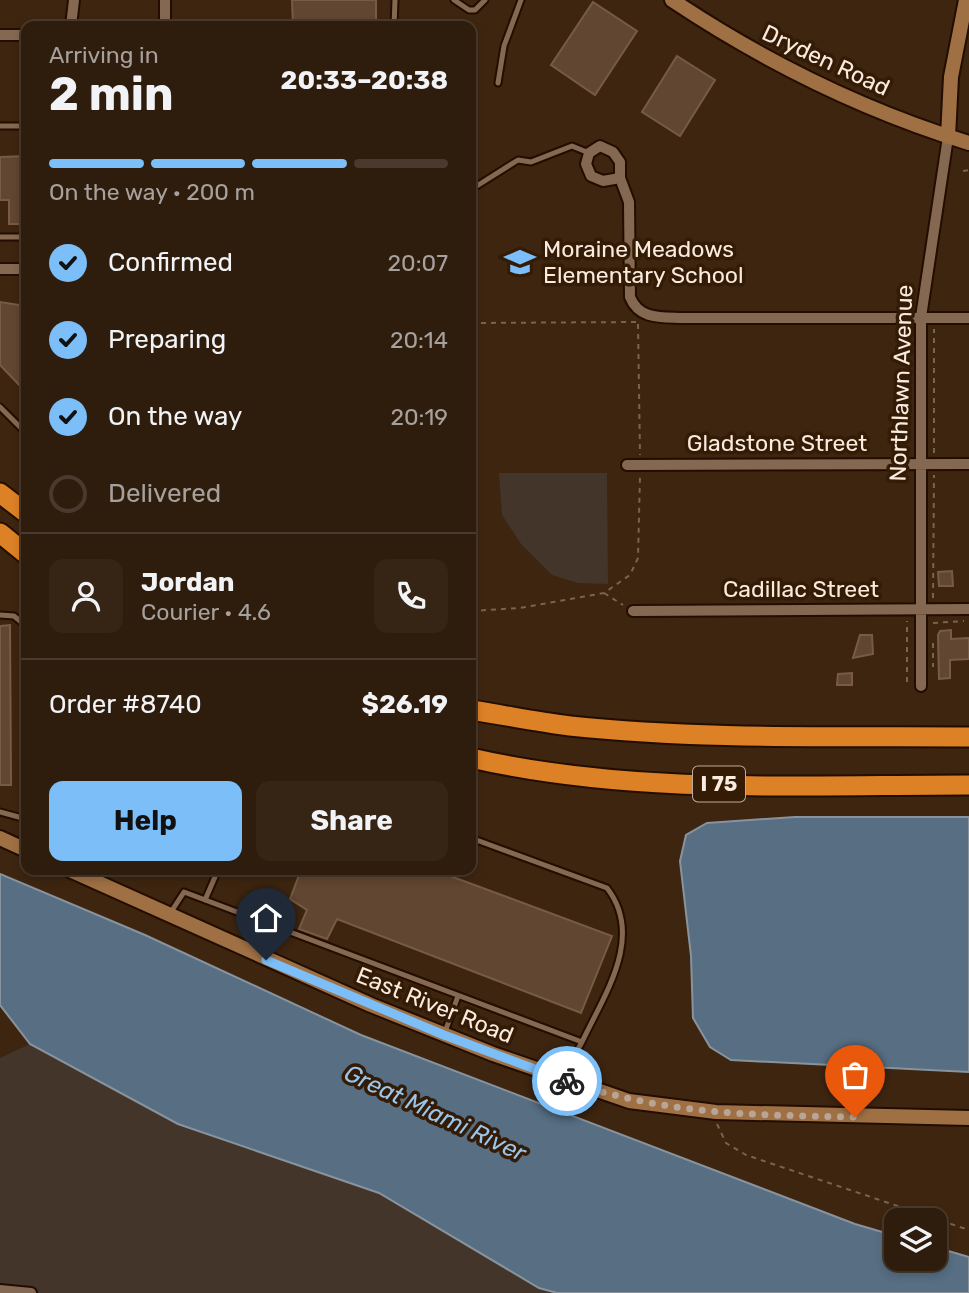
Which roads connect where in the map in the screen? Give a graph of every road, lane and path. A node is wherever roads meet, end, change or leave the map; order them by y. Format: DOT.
graph roads {
  1 [pos="74,0"];
  2 [pos="165,0"];
  3 [pos="395,0"];
  4 [pos="454,0"];
  5 [pos="485,0"];
  6 [pos="521,0"];
  7 [pos="672,0"];
  8 [pos="966,0"];
  9 [pos="72,21"];
  10 [pos="165,21"];
  11 [pos="394,21"];
  12 [pos="0,35"];
  13 [pos="21,35"];
  14 [pos="498,83"];
  15 [pos="0,126"];
  16 [pos="21,126"];
  17 [pos="948,137"];
  18 [pos="969,144"];
  19 [pos="589,153"];
  20 [pos="963,170"];
  21 [pos="969,170"];
  22 [pos="620,178"];
  23 [pos="476,186"];
  24 [pos="0,237"];
  25 [pos="21,237"];
  26 [pos="0,269"];
  27 [pos="21,269"];
  28 [pos="921,317"];
  29 [pos="641,318"];
  30 [pos="969,318"];
  31 [pos="476,323"];
  32 [pos="945,328"];
  33 [pos="0,407"];
  34 [pos="21,428"];
  35 [pos="935,454"];
  36 [pos="628,464"];
  37 [pos="920,464"];
  38 [pos="969,464"];
  39 [pos="640,465"];
  40 [pos="945,475"];
  41 [pos="0,493"];
  42 [pos="21,509"];
  43 [pos="0,533"];
  44 [pos="21,550"];
  45 [pos="604,593"];
  46 [pos="933,599"];
  47 [pos="920,609"];
  48 [pos="969,609"];
  49 [pos="476,611"];
  50 [pos="633,611"];
  51 [pos="0,615"];
  52 [pos="21,621"];
  53 [pos="907,621"];
  54 [pos="969,621"];
  55 [pos="933,667"];
  56 [pos="907,682"];
  57 [pos="921,686"];
  58 [pos="476,711"];
  59 [pos="969,737"];
  60 [pos="476,759"];
  61 [pos="969,785"];
  62 [pos="0,812"];
  63 [pos="21,818"];
  64 [pos="0,838"];
  65 [pos="476,840"];
  66 [pos="21,847"];
  67 [pos="84,875"];
  68 [pos="216,875"];
  69 [pos="205,900"];
  70 [pos="169,915"];
  71 [pos="458,996"];
  72 [pos="444,1035"];
  73 [pos="582,1042"];
  74 [pos="561,1079"];
  75 [pos="969,1118"];
  76 [pos="0,1290"];
  77 [pos="31,1293"];
  1 -- 9 [label="street"];
  2 -- 10 [label="street"];
  3 -- 11 [label="lane"];
  4 -- 5 [label="lane"];
  6 -- 14 [label="lane"];
  7 -- 17 [label="street, Dryden Road"];
  8 -- 17 [label="street, Northlawn Avenue"];
  12 -- 13 [label="street"];
  15 -- 16 [label="lane"];
  17 -- 18 [label="street, Dryden Road"];
  17 -- 28 [label="street, Northlawn Avenue"];
  19 -- 22 [label="street"];
  19 -- 22 [label="street"];
  19 -- 23 [label="lane"];
  20 -- 21 [label="path"];
  22 -- 29 [label="street"];
  24 -- 25 [label="lane"];
  26 -- 27 [label="street"];
  28 -- 29 [label="street"];
  28 -- 30 [label="street"];
  28 -- 37 [label="street, Northlawn Avenue"];
  29 -- 31 [label="path"];
  29 -- 39 [label="path"];
  32 -- 35 [label="path"];
  33 -- 34 [label="lane"];
  36 -- 39 [label="street, Gladstone Street"];
  37 -- 38 [label="street, Gladstone Street"];
  37 -- 39 [label="street, Gladstone Street"];
  37 -- 47 [label="street, Northlawn Avenue"];
  39 -- 45 [label="path"];
  40 -- 46 [label="path"];
  41 -- 42 [label="highway"];
  43 -- 44 [label="highway"];
  45 -- 49 [label="path"];
  45 -- 50 [label="path"];
  47 -- 48 [label="street, Cadillac Street"];
  47 -- 50 [label="street, Cadillac Street"];
  47 -- 57 [label="street, Northlawn Avenue"];
  51 -- 52 [label="lane"];
  53 -- 56 [label="path"];
  54 -- 55 [label="path"];
  58 -- 59 [label="highway, I 75"];
  60 -- 61 [label="highway, I 75"];
  62 -- 63 [label="lane"];
  64 -- 66 [label="street"];
  65 -- 73 [label="lane"];
  67 -- 70 [label="street, East River Road"];
  68 -- 69 [label="lane"];
  69 -- 70 [label="lane"];
  69 -- 71 [label="lane"];
  70 -- 72 [label="street, East River Road"];
  71 -- 72 [label="lane"];
  71 -- 73 [label="lane"];
  72 -- 74 [label="street, East River Road"];
  73 -- 74 [label="lane"];
  74 -- 75 [label="street, East River Road"];
  76 -- 77 [label="street"];
}
